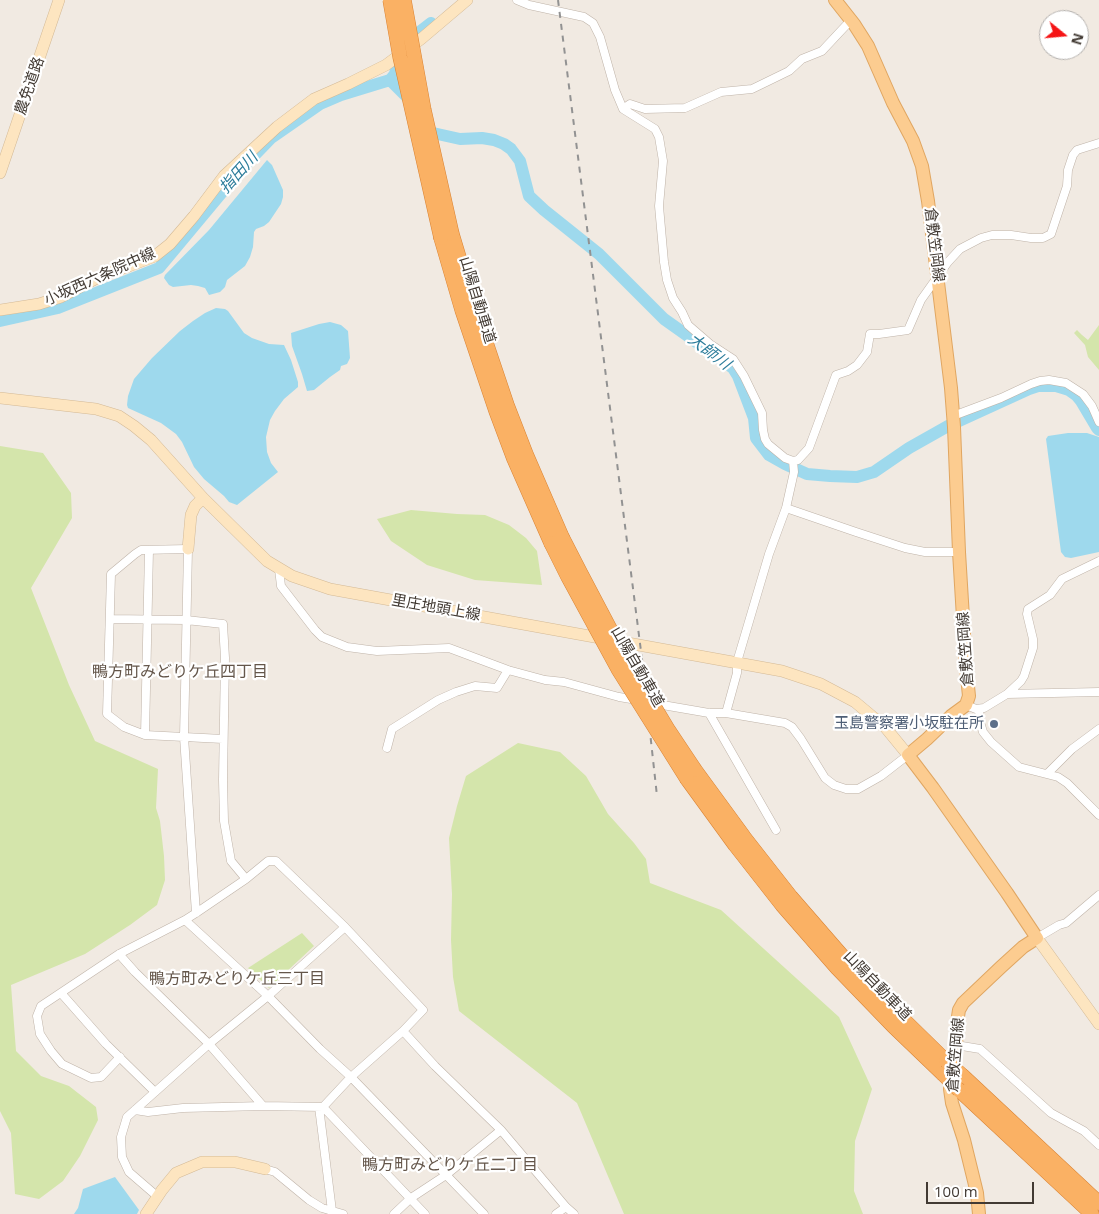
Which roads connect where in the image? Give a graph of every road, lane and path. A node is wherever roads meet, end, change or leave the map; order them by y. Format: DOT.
graph roads {
  1 [pos="59,0"];
  2 [pos="390,0"];
  3 [pos="404,0"];
  4 [pos="468,0"];
  5 [pos="517,0"];
  6 [pos="836,0"];
  7 [pos="851,20"];
  8 [pos="623,109"];
  9 [pos="1099,143"];
  10 [pos="0,173"];
  11 [pos="446,236"];
  12 [pos="937,276"];
  13 [pos="0,310"];
  14 [pos="0,398"];
  15 [pos="953,421"];
  16 [pos="1099,422"];
  17 [pos="794,465"];
  18 [pos="203,498"];
  19 [pos="786,508"];
  20 [pos="188,549"];
  21 [pos="149,550"];
  22 [pos="959,552"];
  23 [pos="1099,561"];
  24 [pos="279,569"];
  25 [pos="110,618"];
  26 [pos="147,619"];
  27 [pos="186,620"];
  28 [pos="737,662"];
  29 [pos="508,670"];
  30 [pos="1099,692"];
  31 [pos="1007,694"];
  32 [pos="966,705"];
  33 [pos="979,709"];
  34 [pos="709,713"];
  35 [pos="726,713"];
  36 [pos="1099,730"];
  37 [pos="145,735"];
  38 [pos="184,737"];
  39 [pos="223,739"];
  40 [pos="387,748"];
  41 [pos="908,755"];
  42 [pos="1047,774"];
  43 [pos="1099,815"];
  44 [pos="776,830"];
  45 [pos="246,879"];
  46 [pos="1099,895"];
  47 [pos="196,913"];
  48 [pos="186,920"];
  49 [pos="345,927"];
  50 [pos="1037,938"];
  51 [pos="119,954"];
  52 [pos="60,993"];
  53 [pos="268,996"];
  54 [pos="1099,1024"];
  55 [pos="403,1031"];
  56 [pos="209,1044"];
  57 [pos="956,1045"];
  58 [pos="120,1057"];
  59 [pos="944,1067"];
  60 [pos="351,1077"];
  61 [pos="155,1092"];
  62 [pos="264,1106"];
  63 [pos="321,1106"];
  64 [pos="135,1110"];
  65 [pos="501,1130"];
  66 [pos="1099,1145"];
  67 [pos="266,1169"];
  68 [pos="446,1175"];
  69 [pos="158,1197"];
  70 [pos="411,1198"];
  71 [pos="1099,1203"];
  72 [pos="566,1207"];
  73 [pos="332,1211"];
  74 [pos="146,1214"];
  75 [pos="343,1214"];
  76 [pos="394,1214"];
  77 [pos="425,1214"];
  78 [pos="484,1214"];
  79 [pos="556,1214"];
  80 [pos="574,1214"];
  81 [pos="979,1214"];
  82 [pos="1092,1214"];
  1 -- 10 [label="main road, 農免道路"];
  2 -- 11 [label="highway, 山陽自動車道, bridge"];
  3 -- 11 [label="highway, 山陽自動車道, bridge"];
  4 -- 13 [label="main road, 小坂西六条院中線"];
  5 -- 8 [label="street"];
  6 -- 7 [label="main road, 倉敷笠岡線"];
  7 -- 8 [label="street"];
  7 -- 12 [label="main road, 倉敷笠岡線"];
  8 -- 17 [label="street"];
  9 -- 12 [label="street"];
  11 -- 59 [label="highway, 山陽自動車道, bridge"];
  12 -- 15 [label="main road, 倉敷笠岡線"];
  12 -- 17 [label="street"];
  14 -- 18 [label="main road, 里庄地頭上線"];
  15 -- 16 [label="street"];
  15 -- 22 [label="main road, 倉敷笠岡線"];
  17 -- 19 [label="street"];
  18 -- 20 [label="main road"];
  18 -- 24 [label="main road, 里庄地頭上線"];
  19 -- 22 [label="street"];
  19 -- 28 [label="street"];
  20 -- 21 [label="street"];
  20 -- 27 [label="street"];
  21 -- 25 [label="street"];
  21 -- 26 [label="street"];
  22 -- 32 [label="main road, 倉敷笠岡線"];
  23 -- 31 [label="street"];
  24 -- 28 [label="main road, 里庄地頭上線"];
  24 -- 29 [label="street"];
  25 -- 26 [label="street"];
  25 -- 37 [label="street"];
  26 -- 27 [label="street"];
  26 -- 37 [label="street"];
  27 -- 38 [label="street"];
  27 -- 39 [label="street"];
  28 -- 35 [label="street"];
  28 -- 41 [label="main road, 里庄地頭上線"];
  29 -- 34 [label="street"];
  29 -- 40 [label="street"];
  30 -- 31 [label="street"];
  31 -- 33 [label="street"];
  32 -- 33 [label="street"];
  32 -- 41 [label="main road, 倉敷笠岡線"];
  33 -- 42 [label="street"];
  34 -- 35 [label="street"];
  34 -- 44 [label="street"];
  35 -- 41 [label="street"];
  36 -- 42 [label="street"];
  37 -- 38 [label="street"];
  38 -- 39 [label="street"];
  38 -- 47 [label="street"];
  39 -- 45 [label="street"];
  41 -- 50 [label="main road"];
  42 -- 43 [label="street"];
  45 -- 47 [label="street"];
  45 -- 49 [label="street"];
  46 -- 50 [label="street"];
  47 -- 48 [label="street"];
  48 -- 51 [label="street"];
  48 -- 53 [label="street"];
  49 -- 53 [label="street"];
  49 -- 55 [label="street"];
  50 -- 54 [label="main road"];
  50 -- 57 [label="main road, 倉敷笠岡線"];
  51 -- 52 [label="street"];
  51 -- 56 [label="street"];
  52 -- 58 [label="street"];
  52 -- 58 [label="street"];
  53 -- 56 [label="street"];
  53 -- 60 [label="street"];
  55 -- 60 [label="street"];
  55 -- 65 [label="street"];
  56 -- 61 [label="street"];
  56 -- 62 [label="street"];
  57 -- 66 [label="street"];
  57 -- 81 [label="main road, 倉敷笠岡線"];
  58 -- 61 [label="street"];
  59 -- 71 [label="highway, 山陽自動車道, bridge"];
  59 -- 82 [label="highway, 山陽自動車道, bridge"];
  60 -- 63 [label="street"];
  60 -- 68 [label="street"];
  61 -- 64 [label="street"];
  62 -- 63 [label="street"];
  62 -- 64 [label="street"];
  63 -- 70 [label="street"];
  63 -- 73 [label="street"];
  64 -- 69 [label="street"];
  65 -- 68 [label="street"];
  65 -- 72 [label="street"];
  67 -- 69 [label="main road"];
  67 -- 73 [label="street"];
  68 -- 70 [label="street"];
  68 -- 78 [label="street"];
  69 -- 74 [label="main road"];
  70 -- 76 [label="street"];
  70 -- 77 [label="street"];
  72 -- 79 [label="street"];
  72 -- 80 [label="street"];
  73 -- 75 [label="street"];
}
